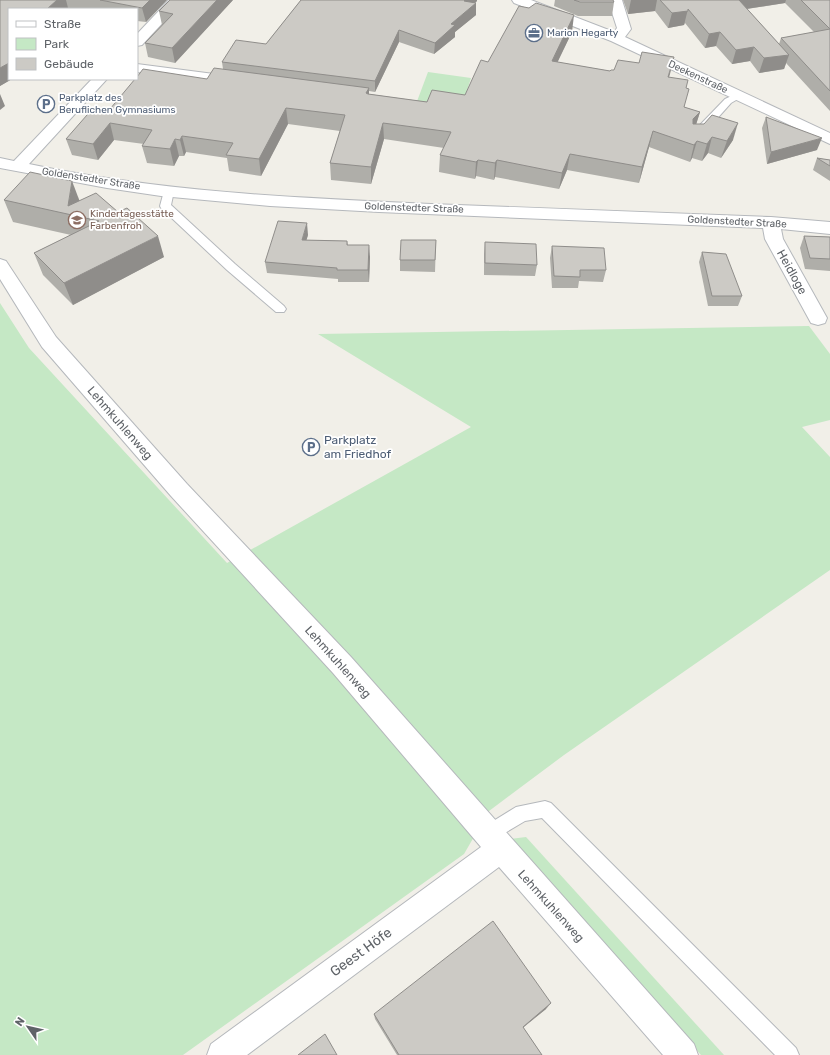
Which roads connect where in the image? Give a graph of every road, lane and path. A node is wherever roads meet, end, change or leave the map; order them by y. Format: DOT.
graph roads {
  1 [pos="177,0"];
  2 [pos="519,0"];
  3 [pos="615,0"];
  4 [pos="616,38"];
  5 [pos="138,41"];
  6 [pos="138,68"];
  7 [pos="99,80"];
  8 [pos="254,83"];
  9 [pos="738,96"];
  10 [pos="694,138"];
  11 [pos="830,140"];
  12 [pos="0,163"];
  13 [pos="17,167"];
  14 [pos="169,191"];
  15 [pos="771,223"];
  16 [pos="830,228"];
  17 [pos="0,265"];
  18 [pos="280,309"];
  19 [pos="818,318"];
  20 [pos="494,842"];
  21 [pos="222,1055"];
  22 [pos="683,1055"];
  23 [pos="789,1055"];
  1 -- 5 [label="street"];
  2 -- 4 [label="street, Deekenstraße"];
  3 -- 4 [label="street"];
  4 -- 9 [label="street, Deekenstraße"];
  6 -- 8 [label="street"];
  7 -- 13 [label="street"];
  9 -- 10 [label="lane"];
  9 -- 11 [label="street, Deekenstraße"];
  12 -- 13 [label="street, Goldenstedter Straße"];
  13 -- 14 [label="street, Goldenstedter Straße"];
  14 -- 15 [label="street, Goldenstedter Straße"];
  14 -- 18 [label="lane"];
  15 -- 16 [label="street, Goldenstedter Straße"];
  15 -- 19 [label="street, Heidloge"];
  17 -- 20 [label="street, Lehmkuhlenweg"];
  20 -- 21 [label="street, Geest Höfe"];
  20 -- 22 [label="street, Lehmkuhlenweg"];
  20 -- 23 [label="lane"];
}
